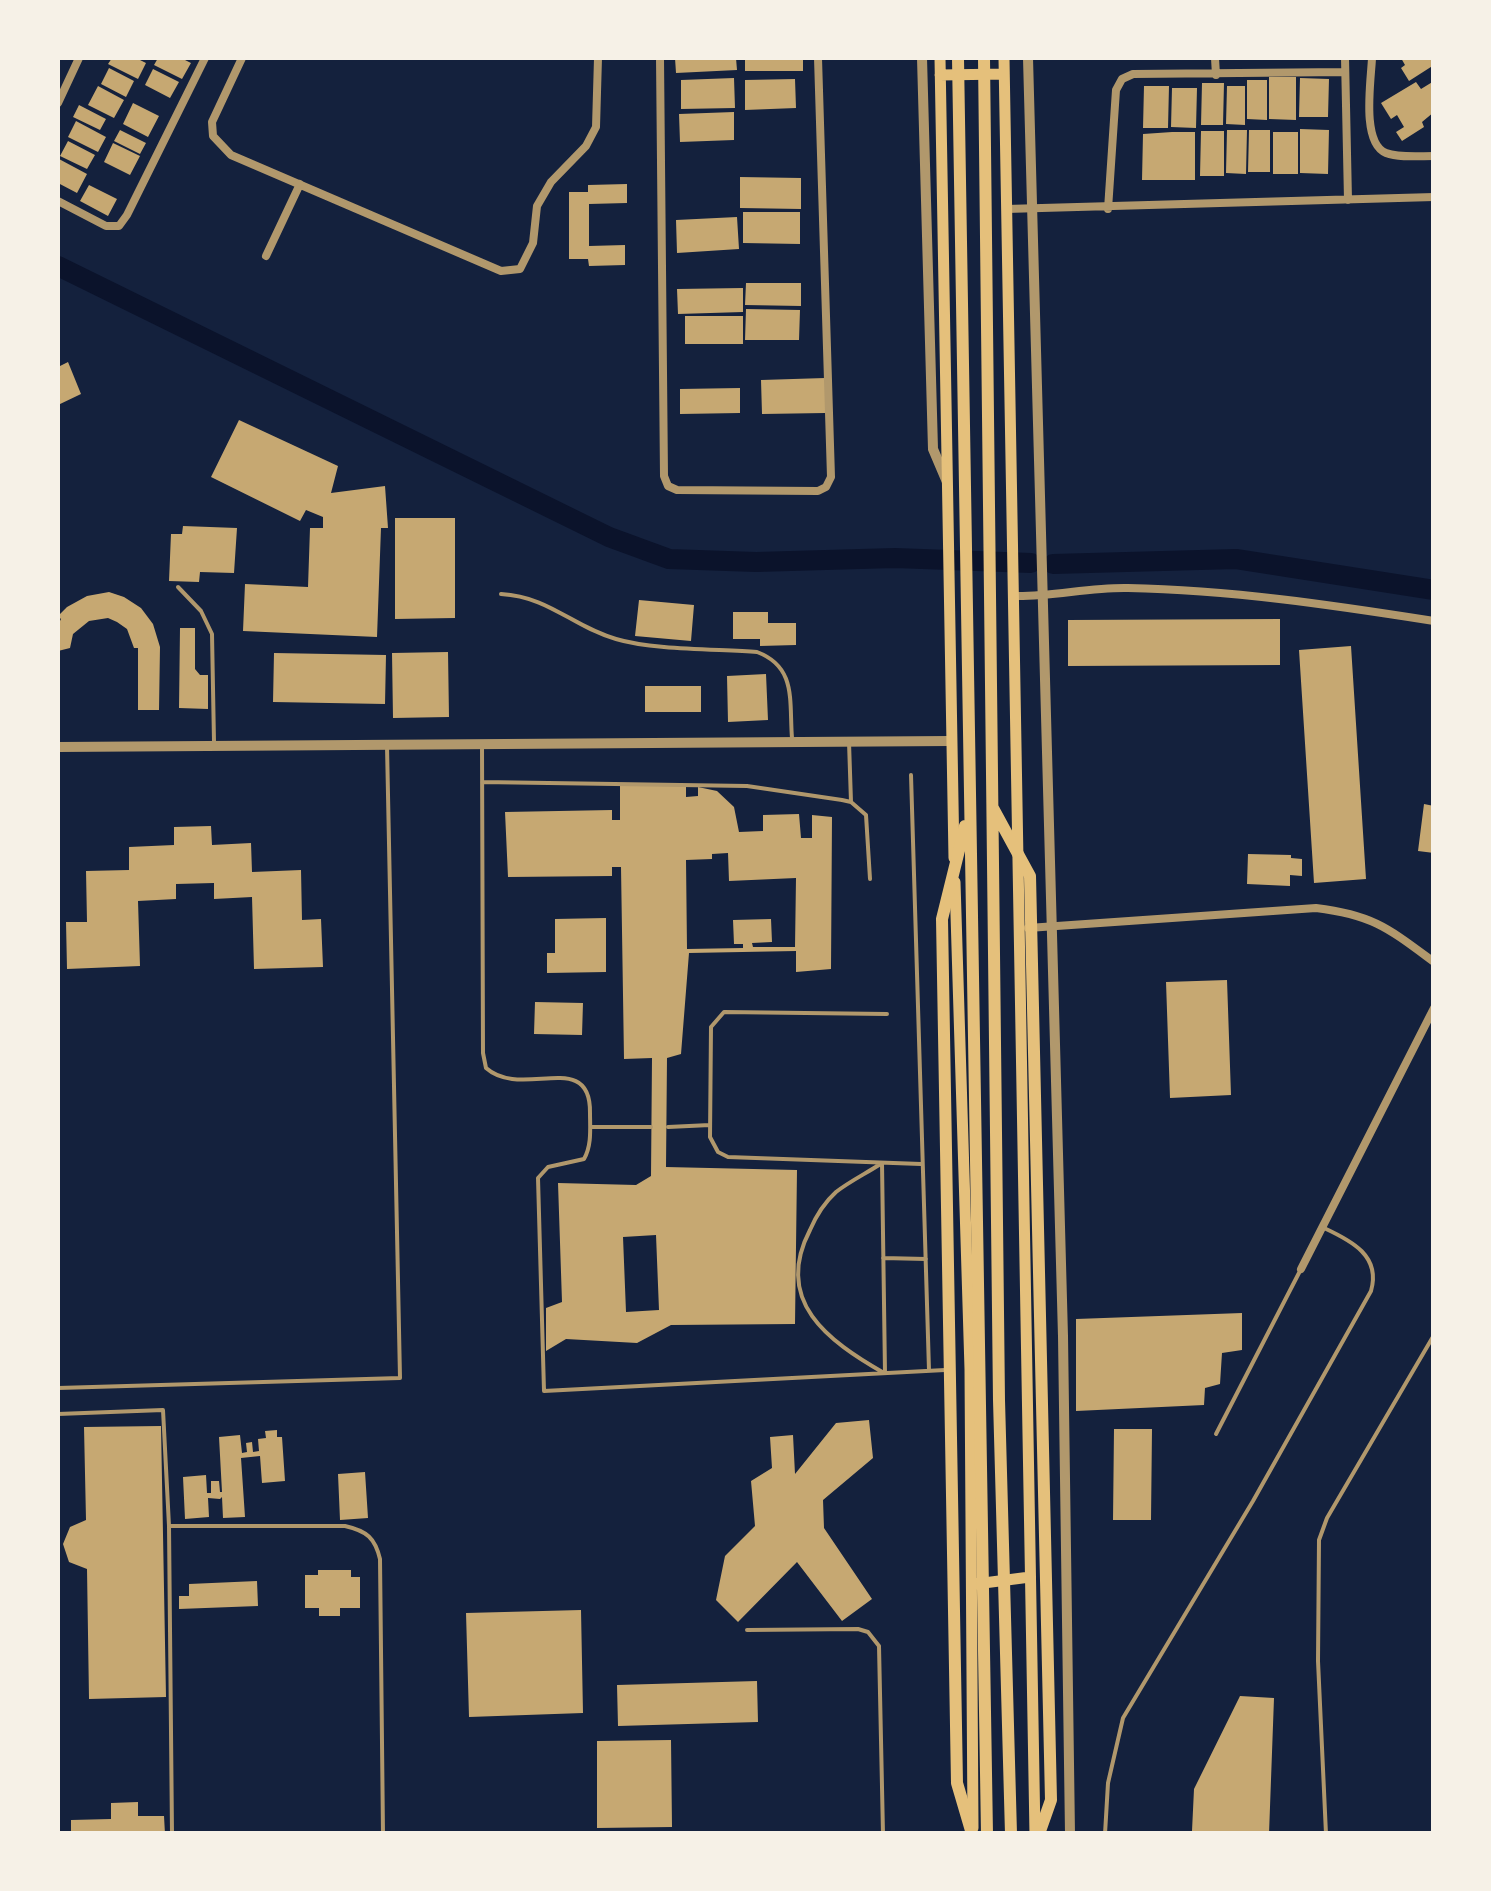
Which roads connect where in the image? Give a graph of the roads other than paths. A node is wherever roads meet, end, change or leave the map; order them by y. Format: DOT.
graph roads {
  1 [pos="79,58"];
  2 [pos="205,58"];
  3 [pos="242,58"];
  4 [pos="598,58"];
  5 [pos="660,58"];
  6 [pos="818,58"];
  7 [pos="922,58"];
  8 [pos="940,58"];
  9 [pos="958,58"];
  10 [pos="984,58"];
  11 [pos="1004,58"];
  12 [pos="1028,58"];
  13 [pos="1216,58"];
  14 [pos="1344,58"];
  15 [pos="1372,58"];
  16 [pos="1345,72"];
  17 [pos="1004,74"];
  18 [pos="940,75"];
  19 [pos="1216,75"];
  20 [pos="58,103"];
  21 [pos="1434,156"];
  22 [pos="300,184"];
  23 [pos="1434,197"];
  24 [pos="1348,200"];
  25 [pos="58,201"];
  26 [pos="1006,209"];
  27 [pos="1108,209"];
  28 [pos="1032,210"];
  29 [pos="266,256"];
  30 [pos="947,483"];
  31 [pos="178,587"];
  32 [pos="501,594"];
  33 [pos="1014,594"];
  34 [pos="1042,596"];
  35 [pos="1434,621"];
  36 [pos="950,741"];
  37 [pos="793,742"];
  38 [pos="849,742"];
  39 [pos="482,745"];
  40 [pos="214,746"];
  41 [pos="387,746"];
  42 [pos="58,748"];
  43 [pos="910,775"];
  44 [pos="482,782"];
  45 [pos="851,802"];
  46 [pos="992,807"];
  47 [pos="969,808"];
  48 [pos="870,878"];
  49 [pos="1051,926"];
  50 [pos="1019,928"];
  51 [pos="1434,962"];
  52 [pos="1434,1008"];
  53 [pos="887,1014"];
  54 [pos="710,1125"];
  55 [pos="590,1127"];
  56 [pos="651,1127"];
  57 [pos="668,1127"];
  58 [pos="882,1163"];
  59 [pos="923,1164"];
  60 [pos="1322,1228"];
  61 [pos="883,1258"];
  62 [pos="926,1258"];
  63 [pos="1301,1269"];
  64 [pos="1434,1335"];
  65 [pos="970,1368"];
  66 [pos="929,1371"];
  67 [pos="885,1373"];
  68 [pos="58,1388"];
  69 [pos="58,1414"];
  70 [pos="1216,1434"];
  71 [pos="169,1526"];
  72 [pos="1030,1577"];
  73 [pos="972,1584"];
  74 [pos="747,1630"];
  75 [pos="172,1834"];
  76 [pos="383,1834"];
  77 [pos="883,1834"];
  78 [pos="972,1834"];
  79 [pos="987,1834"];
  80 [pos="1011,1834"];
  81 [pos="1037,1834"];
  82 [pos="1070,1834"];
  83 [pos="1105,1834"];
  84 [pos="1326,1834"];
  1 -- 20 [label="street"];
  2 -- 25 [label="street"];
  3 -- 22 [label="street"];
  4 -- 22 [label="street"];
  5 -- 6 [label="street"];
  7 -- 30 [label="street"];
  8 -- 18 [label="main road"];
  9 -- 47 [label="main road"];
  10 -- 46 [label="main road"];
  11 -- 17 [label="main road"];
  12 -- 28 [label="street"];
  13 -- 19 [label="street"];
  14 -- 16 [label="street"];
  15 -- 21 [label="street"];
  16 -- 19 [label="street"];
  16 -- 24 [label="street"];
  17 -- 18 [label="main road"];
  17 -- 26 [label="main road"];
  18 -- 30 [label="main road"];
  19 -- 27 [label="street"];
  22 -- 29 [label="street"];
  23 -- 24 [label="street"];
  24 -- 27 [label="street"];
  26 -- 28 [label="street"];
  26 -- 33 [label="main road"];
  27 -- 28 [label="street"];
  28 -- 34 [label="street"];
  30 -- 36 [label="main road"];
  31 -- 40 [label="lane"];
  32 -- 37 [label="lane"];
  33 -- 34 [label="street"];
  33 -- 50 [label="main road"];
  34 -- 35 [label="street"];
  34 -- 49 [label="street"];
  36 -- 38 [label="street"];
  36 -- 65 [label="main road"];
  37 -- 38 [label="street"];
  37 -- 39 [label="street"];
  38 -- 45 [label="lane"];
  39 -- 41 [label="street"];
  39 -- 44 [label="lane"];
  40 -- 41 [label="street"];
  40 -- 42 [label="street"];
  41 -- 68 [label="lane"];
  43 -- 59 [label="lane"];
  44 -- 45 [label="lane"];
  44 -- 55 [label="lane"];
  45 -- 48 [label="lane"];
  46 -- 80 [label="main road"];
  46 -- 81 [label="main road"];
  47 -- 78 [label="main road"];
  47 -- 79 [label="main road"];
  49 -- 50 [label="street"];
  49 -- 51 [label="street"];
  49 -- 82 [label="street"];
  50 -- 72 [label="main road"];
  52 -- 60 [label="street"];
  53 -- 54 [label="lane"];
  54 -- 57 [label="lane"];
  54 -- 58 [label="lane"];
  55 -- 56 [label="lane"];
  55 -- 67 [label="lane"];
  58 -- 59 [label="lane"];
  58 -- 61 [label="lane"];
  58 -- 67 [label="lane"];
  59 -- 62 [label="lane"];
  60 -- 63 [label="street"];
  60 -- 83 [label="lane"];
  61 -- 62 [label="lane"];
  61 -- 67 [label="lane"];
  62 -- 66 [label="lane"];
  63 -- 70 [label="lane"];
  64 -- 84 [label="lane"];
  65 -- 66 [label="lane"];
  65 -- 73 [label="main road"];
  66 -- 67 [label="lane"];
  69 -- 71 [label="lane"];
  71 -- 75 [label="lane"];
  71 -- 76 [label="lane"];
  72 -- 73 [label="main road"];
  72 -- 81 [label="main road"];
  73 -- 78 [label="main road"];
  74 -- 77 [label="lane"];
}
